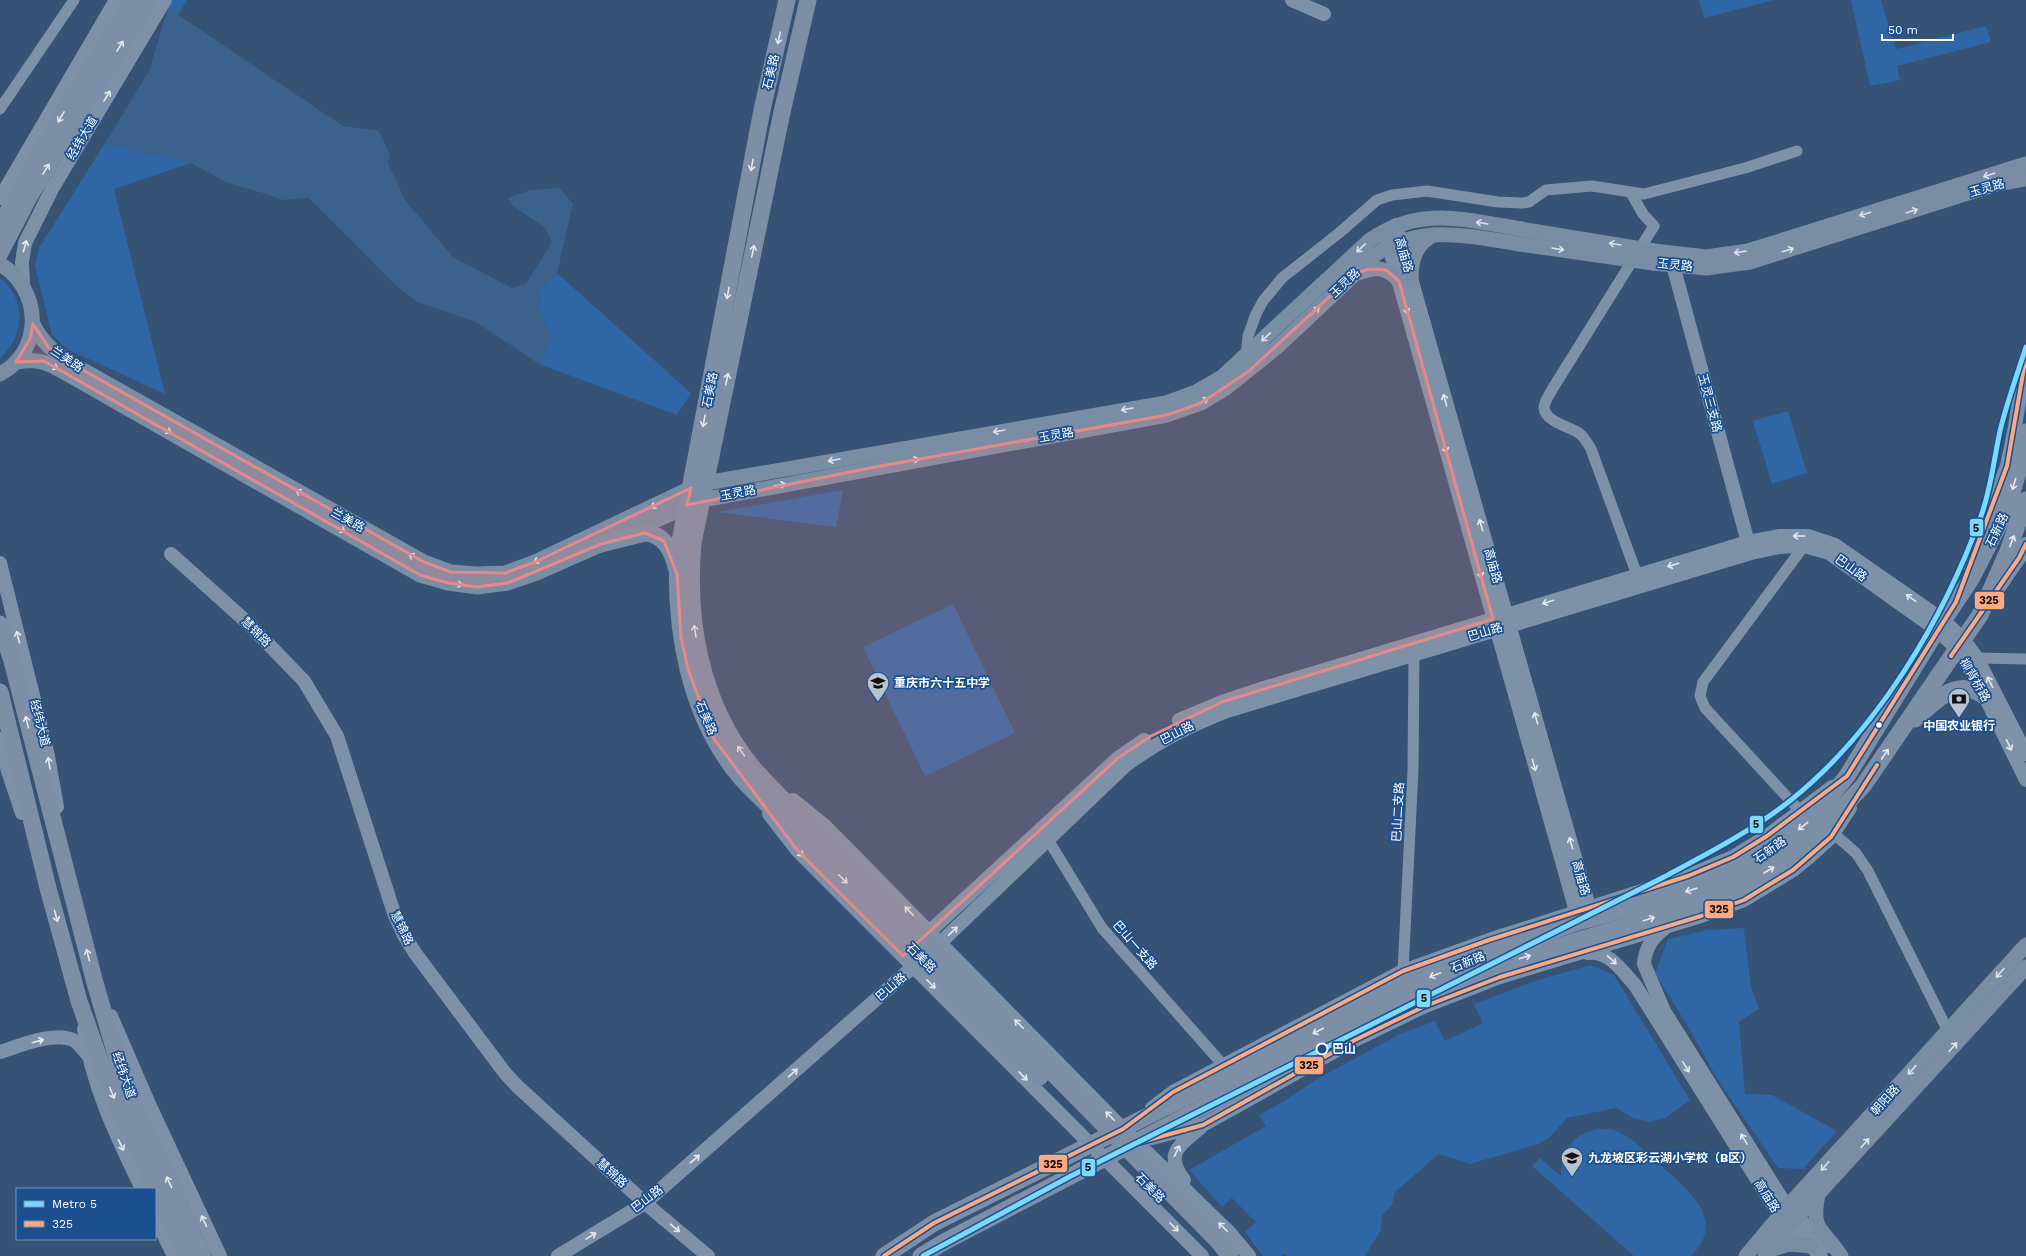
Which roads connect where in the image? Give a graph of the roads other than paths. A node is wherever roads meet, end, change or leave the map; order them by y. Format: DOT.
graph roads {
  1 [pos="74,0"];
  2 [pos="116,0"];
  3 [pos="133,0"];
  4 [pos="149,0"];
  5 [pos="165,0"];
  6 [pos="787,0"];
  7 [pos="808,0"];
  8 [pos="1292,0"];
  9 [pos="1324,14"];
  10 [pos="0,109"];
  11 [pos="1797,151"];
  12 [pos="2021,172"];
  13 [pos="1631,192"];
  14 [pos="0,198"];
  15 [pos="0,225"];
  16 [pos="1390,228"];
  17 [pos="1434,234"];
  18 [pos="1520,236"];
  19 [pos="1394,243"];
  20 [pos="0,253"];
  21 [pos="1671,259"];
  22 [pos="0,264"];
  23 [pos="1354,274"];
  24 [pos="1405,281"];
  25 [pos="23,285"];
  26 [pos="33,324"];
  27 [pos="1246,356"];
  28 [pos="2026,356"];
  29 [pos="6,371"];
  30 [pos="1166,409"];
  31 [pos="2026,432"];
  32 [pos="696,494"];
  33 [pos="2026,500"];
  34 [pos="601,544"];
  35 [pos="2026,544"];
  36 [pos="1804,546"];
  37 [pos="1749,547"];
  38 [pos="171,554"];
  39 [pos="0,563"];
  40 [pos="677,574"];
  41 [pos="1639,581"];
  42 [pos="1956,602"];
  43 [pos="1980,615"];
  44 [pos="1501,622"];
  45 [pos="0,624"];
  46 [pos="1940,625"];
  47 [pos="1960,644"];
  48 [pos="1414,654"];
  49 [pos="1977,658"];
  50 [pos="2026,659"];
  51 [pos="0,692"];
  52 [pos="1986,696"];
  53 [pos="1902,728"];
  54 [pos="0,739"];
  55 [pos="2026,754"];
  56 [pos="747,773"];
  57 [pos="1847,776"];
  58 [pos="2026,780"];
  59 [pos="1864,786"];
  60 [pos="1800,812"];
  61 [pos="1833,833"];
  62 [pos="1044,835"];
  63 [pos="70,884"];
  64 [pos="48,888"];
  65 [pos="1583,909"];
  66 [pos="1667,927"];
  67 [pos="929,932"];
  68 [pos="940,943"];
  69 [pos="2026,945"];
  70 [pos="1575,954"];
  71 [pos="903,956"];
  72 [pos="914,967"];
  73 [pos="2026,967"];
  74 [pos="1403,972"];
  75 [pos="95,983"];
  76 [pos="1635,985"];
  77 [pos="79,1001"];
  78 [pos="1664,1011"];
  79 [pos="1948,1031"];
  80 [pos="0,1052"];
  81 [pos="88,1055"];
  82 [pos="1224,1066"];
  83 [pos="130,1116"];
  84 [pos="1203,1125"];
  85 [pos="1123,1129"];
  86 [pos="1137,1143"];
  87 [pos="1091,1144"];
  88 [pos="1105,1158"];
  89 [pos="142,1188"];
  90 [pos="1818,1195"];
  91 [pos="645,1203"];
  92 [pos="1204,1207"];
  93 [pos="1789,1217"];
  94 [pos="156,1219"];
  95 [pos="1211,1250"];
  96 [pos="1816,1251"];
  97 [pos="1768,1253"];
  98 [pos="174,1256"];
  99 [pos="187,1256"];
  100 [pos="203,1256"];
  101 [pos="220,1256"];
  102 [pos="558,1256"];
  103 [pos="708,1256"];
  104 [pos="884,1256"];
  105 [pos="921,1256"];
  106 [pos="1230,1256"];
  107 [pos="1249,1256"];
  108 [pos="1746,1256"];
  109 [pos="1837,1256"];
  110 [pos="1841,1256"];
  1 -- 10 [label="street"];
  2 -- 14 [label="street"];
  3 -- 15 [label="main road, one-way"];
  20 -- 4 [label="main road, 经纬大道, one-way"];
  25 -- 5 [label="street, 经纬大道, one-way"];
  6 -- 32 [label="main road, 石美路, one-way"];
  32 -- 7 [label="main road, 石美路, one-way"];
  8 -- 9 [label="street"];
  11 -- 13 [label="street"];
  12 -- 21 [label="main road, 玉灵路"];
  13 -- 27 [label="street"];
  13 -- 41 [label="street"];
  18 -- 16 [label="main road, 玉灵路, one-way"];
  16 -- 19 [label="street, 高庙路"];
  16 -- 27 [label="main road, 玉灵路, one-way"];
  17 -- 18 [label="main road, 玉灵路"];
  17 -- 19 [label="main road, 玉灵路"];
  17 -- 24 [label="main road"];
  18 -- 21 [label="main road, 玉灵路, bridge"];
  19 -- 23 [label="main road, 玉灵路"];
  19 -- 24 [label="street, 高庙路"];
  21 -- 37 [label="street, 玉灵三支路"];
  22 -- 25 [label="main road, 兰美路"];
  23 -- 24 [label="main road"];
  30 -- 23 [label="main road, 玉灵路, one-way"];
  24 -- 44 [label="street, 高庙路"];
  25 -- 26 [label="main road, 兰美路"];
  26 -- 29 [label="main road, 兰美路"];
  32 -- 26 [label="main road, 兰美路, one-way"];
  27 -- 30 [label="main road, 玉灵路"];
  28 -- 42 [label="street"];
  29 -- 34 [label="main road, 兰美路, one-way"];
  30 -- 32 [label="main road, 玉灵路"];
  31 -- 42 [label="main road, 石新路, one-way"];
  32 -- 34 [label="main road, 兰美路"];
  32 -- 40 [label="main road, 石美路"];
  56 -- 32 [label="main road, 石美路, one-way"];
  43 -- 33 [label="main road, 石新路, one-way"];
  34 -- 40 [label="main road"];
  35 -- 43 [label="street"];
  36 -- 37 [label="street, 巴山路"];
  36 -- 46 [label="street, 巴山路"];
  36 -- 60 [label="street"];
  37 -- 41 [label="street, 巴山路"];
  46 -- 37 [label="street, 巴山路, one-way"];
  38 -- 91 [label="street, 慧锦路"];
  63 -- 39 [label="street, 经纬大道, one-way"];
  40 -- 56 [label="main road, 石美路"];
  41 -- 44 [label="street, 巴山路"];
  42 -- 46 [label="main road, 石新路"];
  43 -- 47 [label="main road, 石新路"];
  44 -- 48 [label="street, 巴山路"];
  44 -- 62 [label="street, 巴山路"];
  44 -- 65 [label="street, 高庙路"];
  63 -- 45 [label="main road, 经纬大道, one-way"];
  46 -- 47 [label="street, 柳背桥路"];
  46 -- 57 [label="main road, 石新路"];
  47 -- 49 [label="street, 柳背桥路"];
  47 -- 52 [label="street, 柳背桥路"];
  47 -- 53 [label="main road, 石新路"];
  48 -- 62 [label="street, 巴山路"];
  48 -- 74 [label="street, 巴山二支路"];
  49 -- 50 [label="street"];
  55 -- 49 [label="street, 柳背桥路, one-way"];
  51 -- 64 [label="main road, 经纬大道"];
  52 -- 53 [label="main road"];
  52 -- 58 [label="street, 柳背桥路, one-way"];
  59 -- 53 [label="main road, 石新路, one-way"];
  54 -- 64 [label="street, 经纬大道"];
  67 -- 56 [label="street, one-way"];
  56 -- 71 [label="street, one-way"];
  56 -- 95 [label="main road, 石美路, bridge"];
  57 -- 60 [label="street"];
  57 -- 85 [label="main road, 石新路, one-way"];
  59 -- 61 [label="street"];
  86 -- 59 [label="main road, 石新路, one-way"];
  60 -- 65 [label="street"];
  61 -- 66 [label="street"];
  61 -- 79 [label="street"];
  62 -- 67 [label="street, 巴山路"];
  68 -- 62 [label="street, 巴山路, one-way"];
  62 -- 82 [label="street, 巴山一支路"];
  75 -- 63 [label="main road, 经纬大道, one-way"];
  64 -- 77 [label="main road, 经纬大道, one-way"];
  65 -- 74 [label="street"];
  66 -- 70 [label="street"];
  66 -- 78 [label="street, 高庙路"];
  67 -- 68 [label="street"];
  67 -- 71 [label="street, 巴山路"];
  68 -- 72 [label="street, 巴山路"];
  85 -- 68 [label="street, one-way"];
  69 -- 79 [label="main road, 朝阳路, one-way"];
  70 -- 76 [label="street, 高庙路, one-way"];
  70 -- 84 [label="street"];
  71 -- 72 [label="street"];
  72 -- 87 [label="street, one-way"];
  91 -- 72 [label="street, 巴山路, one-way"];
  90 -- 73 [label="main road, 朝阳路, one-way"];
  74 -- 82 [label="street"];
  75 -- 83 [label="main road, 经纬大道"];
  101 -- 75 [label="street, one-way"];
  76 -- 78 [label="street"];
  76 -- 93 [label="street, 高庙路, one-way"];
  77 -- 81 [label="street"];
  77 -- 83 [label="main road, 经纬大道, one-way"];
  93 -- 78 [label="street, 高庙路, one-way"];
  79 -- 93 [label="main road, 朝阳路, one-way"];
  80 -- 81 [label="street, one-way"];
  81 -- 89 [label="street, one-way"];
  82 -- 85 [label="street"];
  83 -- 99 [label="main road, 经纬大道"];
  100 -- 83 [label="main road, 经纬大道, one-way"];
  84 -- 86 [label="street"];
  92 -- 84 [label="street, one-way"];
  85 -- 86 [label="street"];
  85 -- 87 [label="main road, 石新路"];
  86 -- 88 [label="main road, 石新路"];
  86 -- 92 [label="street"];
  87 -- 88 [label="street"];
  87 -- 104 [label="main road, 石新路"];
  88 -- 95 [label="street, one-way"];
  88 -- 105 [label="main road, 石新路"];
  90 -- 93 [label="main road, 朝阳路"];
  90 -- 110 [label="main road"];
  102 -- 91 [label="street, 巴山路, one-way"];
  91 -- 103 [label="street, 慧锦路, one-way"];
  107 -- 92 [label="street, one-way"];
  93 -- 96 [label="street, 高庙路"];
  93 -- 97 [label="main road, 朝阳路"];
  93 -- 108 [label="main road, 朝阳路"];
  93 -- 109 [label="street, 高庙路"];
  94 -- 98 [label="street"];
  95 -- 106 [label="main road, 石美路"];
  96 -- 97 [label="main road"];
}
